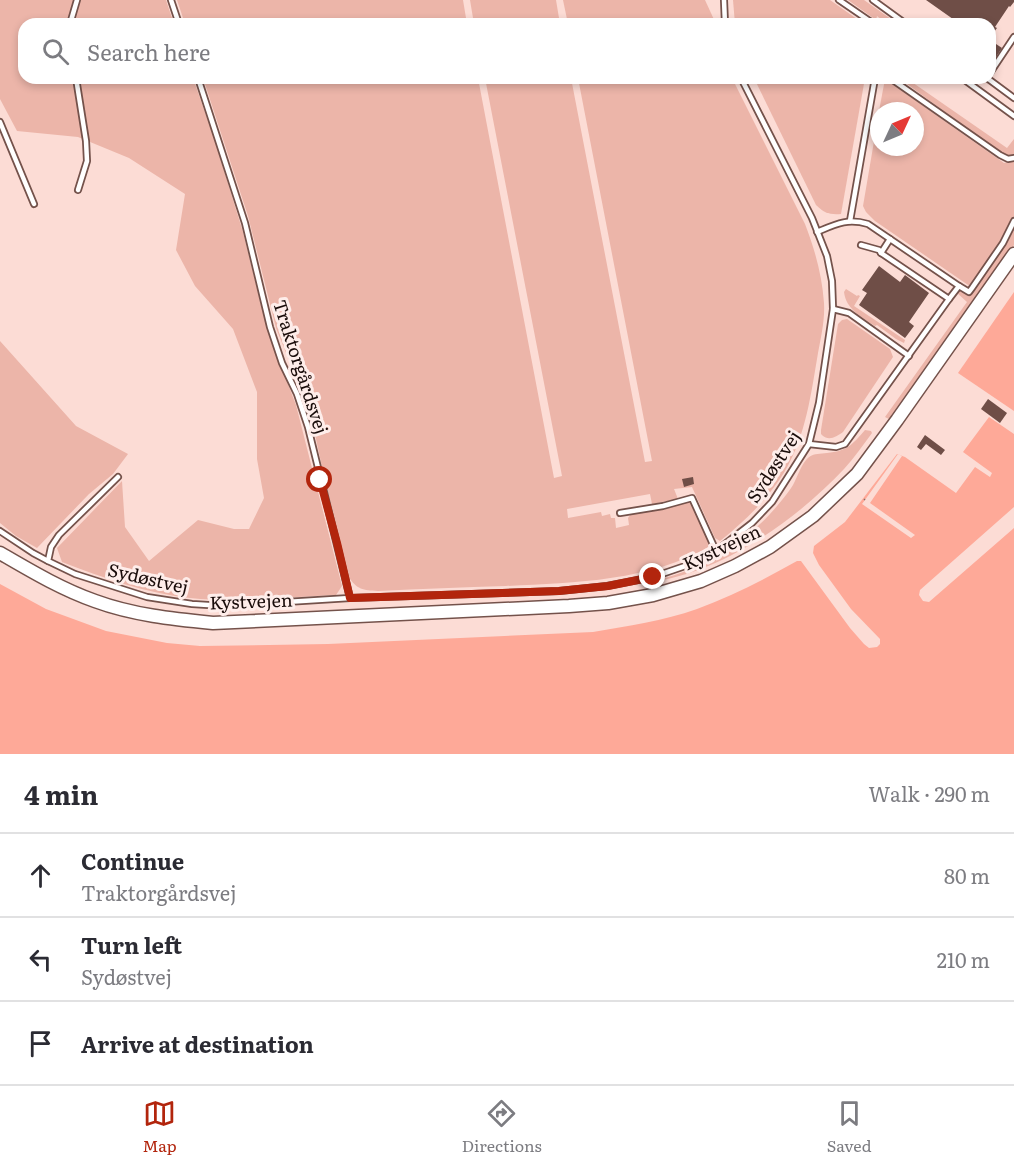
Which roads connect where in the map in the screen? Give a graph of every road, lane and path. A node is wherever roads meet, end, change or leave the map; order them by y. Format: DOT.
graph roads {
  1 [pos="77,0"];
  2 [pos="171,0"];
  3 [pos="724,0"];
  4 [pos="839,0"];
  5 [pos="873,0"];
  6 [pos="72,18"];
  7 [pos="177,18"];
  8 [pos="725,18"];
  9 [pos="865,18"];
  10 [pos="898,18"];
  11 [pos="1014,37"];
  12 [pos="996,64"];
  13 [pos="77,84"];
  14 [pos="200,84"];
  15 [pos="744,84"];
  16 [pos="874,84"];
  17 [pos="899,84"];
  18 [pos="970,84"];
  19 [pos="995,84"];
  20 [pos="1014,98"];
  21 [pos="1014,116"];
  22 [pos="0,122"];
  23 [pos="1014,158"];
  24 [pos="78,190"];
  25 [pos="34,204"];
  26 [pos="850,221"];
  27 [pos="1014,221"];
  28 [pos="817,232"];
  29 [pos="890,239"];
  30 [pos="861,245"];
  31 [pos="881,253"];
  32 [pos="1014,254"];
  33 [pos="959,286"];
  34 [pos="949,299"];
  35 [pos="833,309"];
  36 [pos="909,356"];
  37 [pos="809,444"];
  38 [pos="118,477"];
  39 [pos="620,513"];
  40 [pos="0,531"];
  41 [pos="716,550"];
  42 [pos="0,553"];
  43 [pos="48,561"];
  44 [pos="350,598"];
  1 -- 6 [label="lane"];
  2 -- 7 [label="lane"];
  3 -- 8 [label="lane"];
  4 -- 9 [label="lane"];
  5 -- 10 [label="lane"];
  11 -- 12 [label="lane"];
  13 -- 24 [label="lane"];
  14 -- 44 [label="lane, Traktorgårdsvej"];
  15 -- 28 [label="lane, Sydøstvej"];
  16 -- 26 [label="lane"];
  17 -- 23 [label="lane"];
  18 -- 21 [label="lane"];
  19 -- 20 [label="lane"];
  22 -- 25 [label="lane"];
  26 -- 28 [label="lane"];
  26 -- 29 [label="lane"];
  27 -- 33 [label="lane"];
  28 -- 35 [label="lane, Sydøstvej"];
  29 -- 31 [label="lane"];
  29 -- 33 [label="lane"];
  30 -- 31 [label="lane"];
  31 -- 34 [label="lane"];
  32 -- 42 [label="street, Kystvejen"];
  33 -- 34 [label="lane"];
  34 -- 36 [label="lane"];
  35 -- 36 [label="lane"];
  35 -- 37 [label="lane, Sydøstvej"];
  36 -- 37 [label="lane"];
  37 -- 41 [label="lane, Sydøstvej"];
  38 -- 43 [label="lane"];
  39 -- 41 [label="lane"];
  40 -- 43 [label="lane, Sydøstvej"];
  41 -- 44 [label="lane, Sydøstvej"];
  43 -- 44 [label="lane, Sydøstvej"];
}
